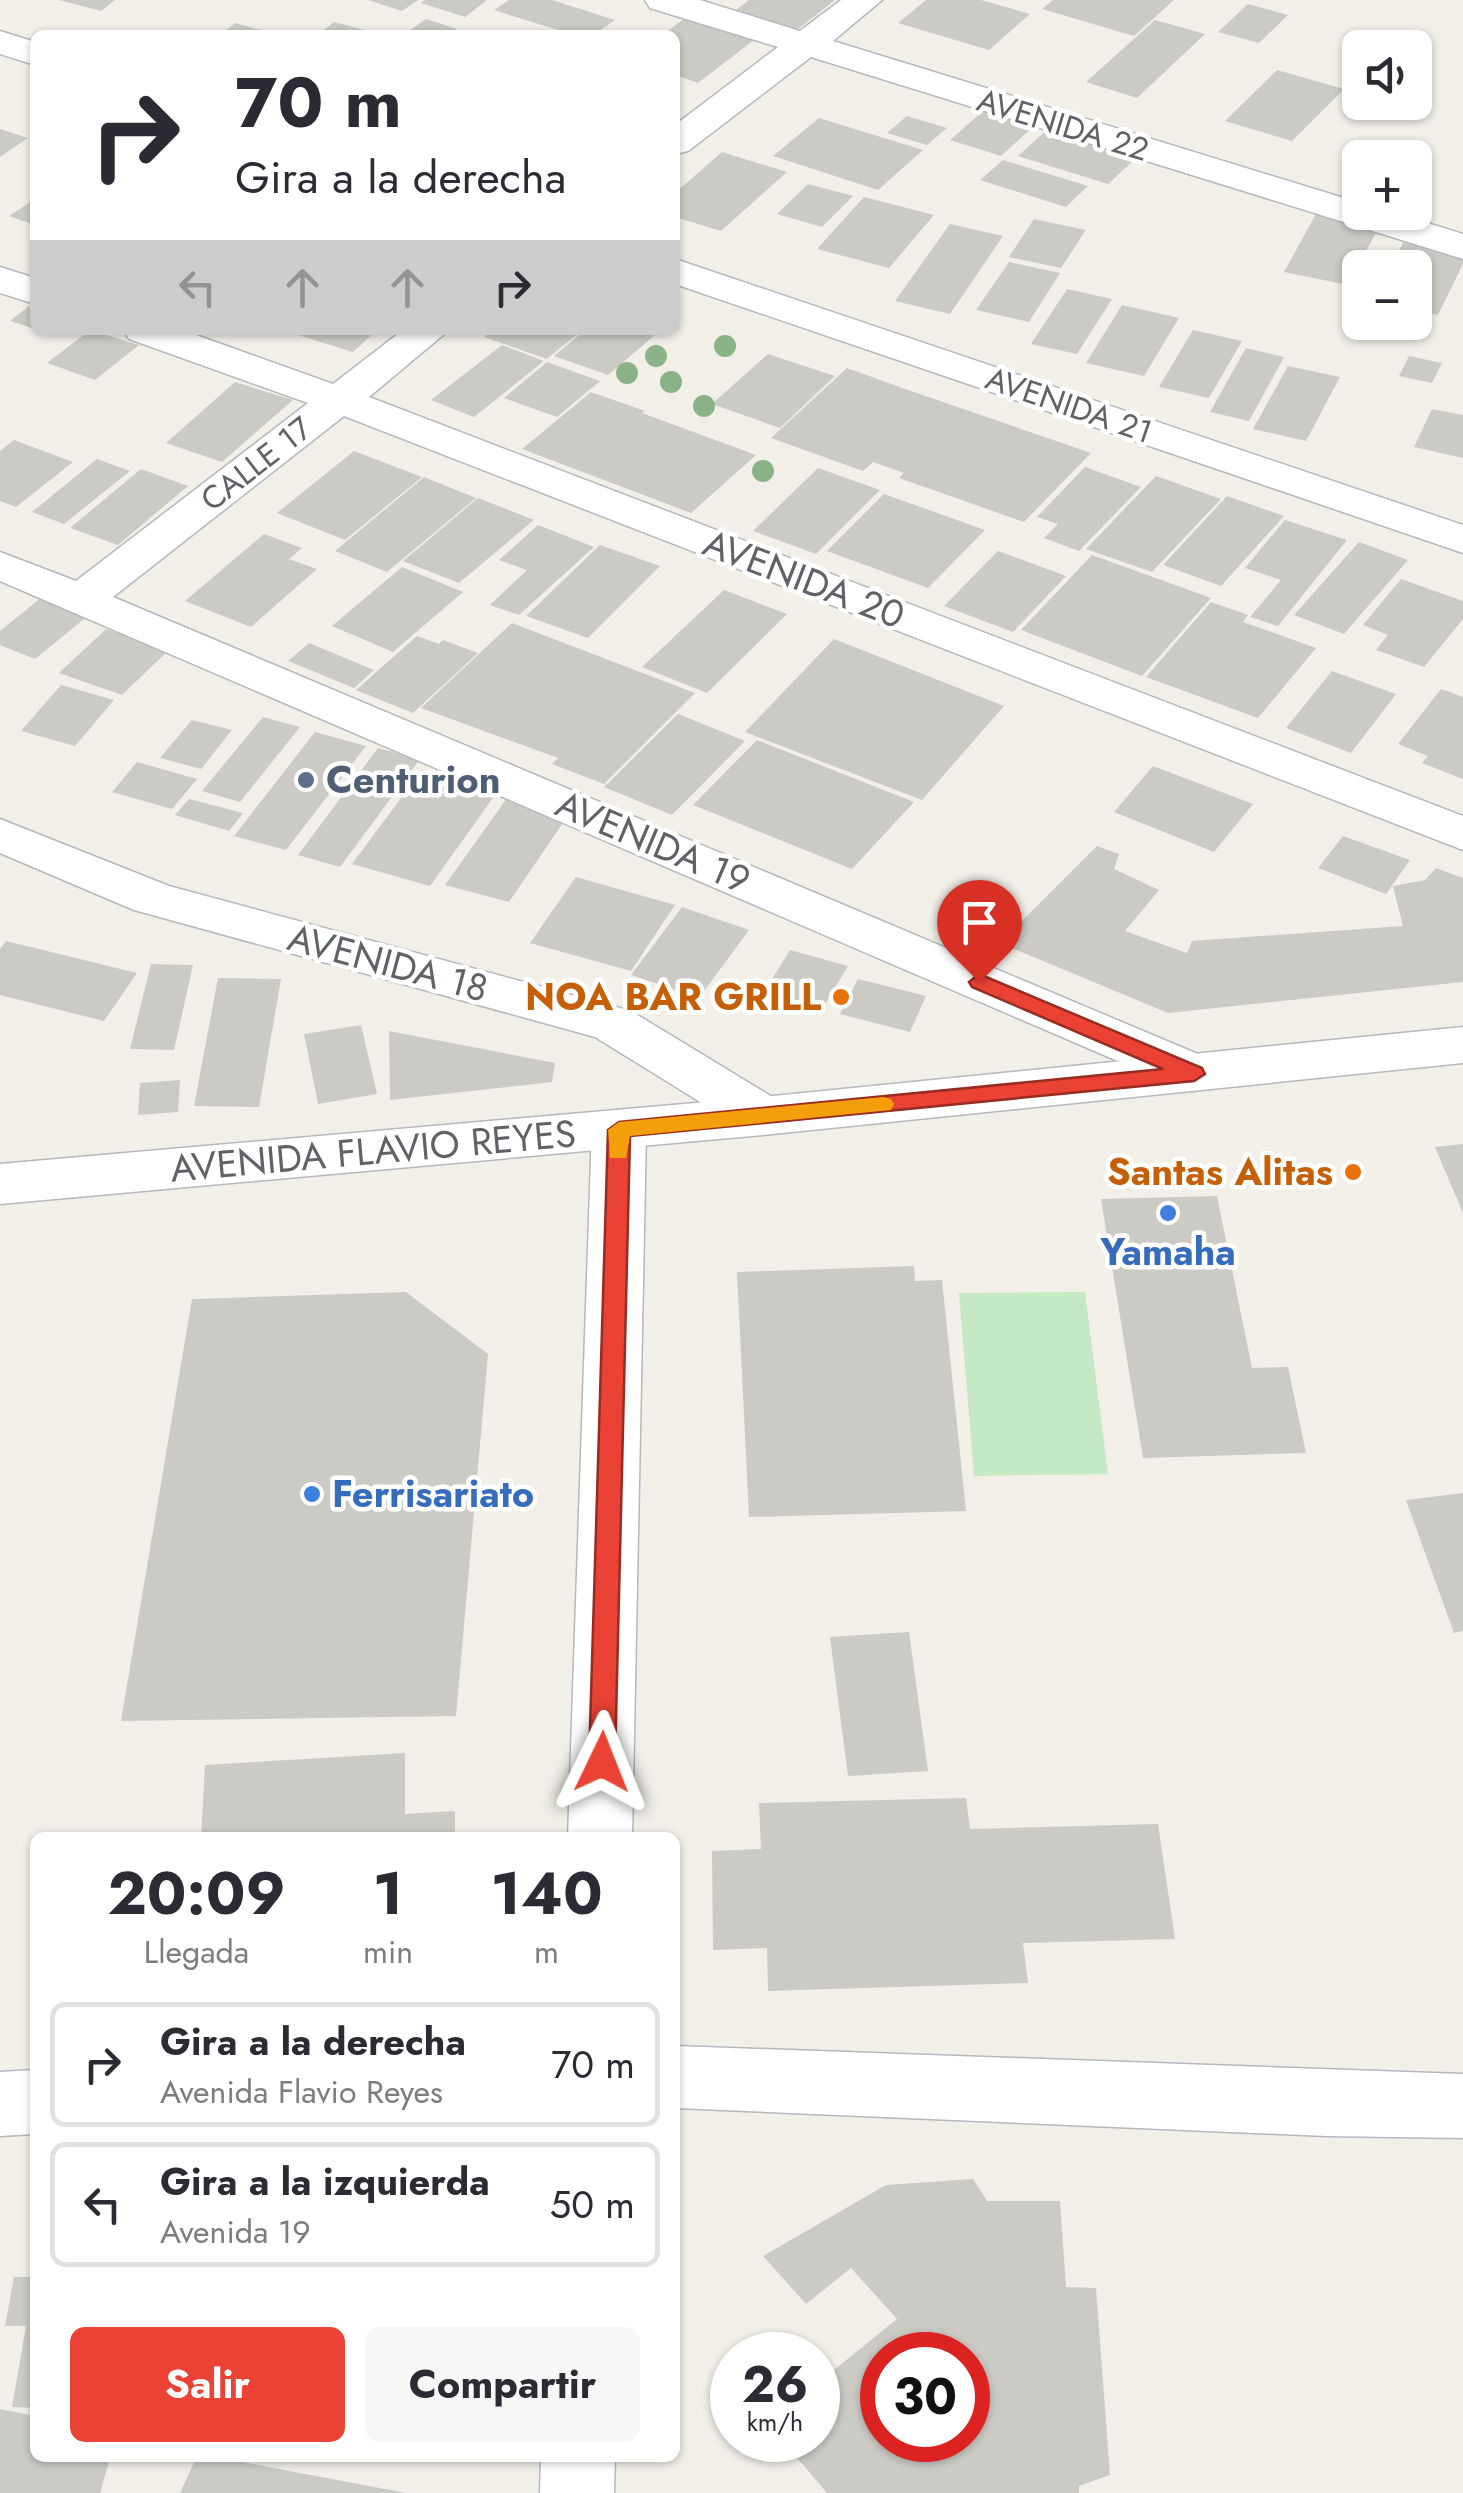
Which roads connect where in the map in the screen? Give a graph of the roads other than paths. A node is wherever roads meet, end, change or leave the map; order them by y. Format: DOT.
graph roads {
  1 [pos="663,0"];
  2 [pos="864,0"];
  3 [pos="0,42"];
  4 [pos="805,46"];
  5 [pos="30,52"];
  6 [pos="680,139"];
  7 [pos="1463,247"];
  8 [pos="680,273"];
  9 [pos="0,279"];
  10 [pos="30,290"];
  11 [pos="157,335"];
  12 [pos="423,335"];
  13 [pos="339,400"];
  14 [pos="1463,540"];
  15 [pos="0,565"];
  16 [pos="83,598"];
  17 [pos="1463,834"];
  18 [pos="0,835"];
  19 [pos="1463,1044"];
  20 [pos="1194,1074"];
  21 [pos="762,1116"];
  22 [pos="619,1130"];
  23 [pos="0,1184"];
  24 [pos="600,1832"];
  25 [pos="680,2077"];
  26 [pos="30,2102"];
  27 [pos="0,2104"];
  28 [pos="1463,2106"];
  29 [pos="578,2462"];
  30 [pos="577,2493"];
  1 -- 4 [label="street, AVENIDA 22"];
  2 -- 4 [label="street"];
  3 -- 5 [label="street"];
  4 -- 6 [label="street"];
  4 -- 7 [label="street, AVENIDA 22"];
  8 -- 14 [label="street, AVENIDA 21"];
  9 -- 10 [label="street"];
  11 -- 13 [label="street, AVENIDA 20"];
  12 -- 13 [label="street, CALLE 17"];
  13 -- 16 [label="street, CALLE 17"];
  13 -- 17 [label="street, AVENIDA 20"];
  15 -- 16 [label="street, AVENIDA 19"];
  16 -- 20 [label="street, AVENIDA 19"];
  18 -- 21 [label="street, AVENIDA 18"];
  19 -- 20 [label="street, AVENIDA FLAVIO REYES"];
  20 -- 21 [label="street, AVENIDA FLAVIO REYES"];
  21 -- 22 [label="street, AVENIDA FLAVIO REYES"];
  22 -- 23 [label="street, AVENIDA FLAVIO REYES"];
  22 -- 24 [label="street"];
  25 -- 28 [label="street"];
  26 -- 27 [label="street"];
  29 -- 30 [label="street"];
}
